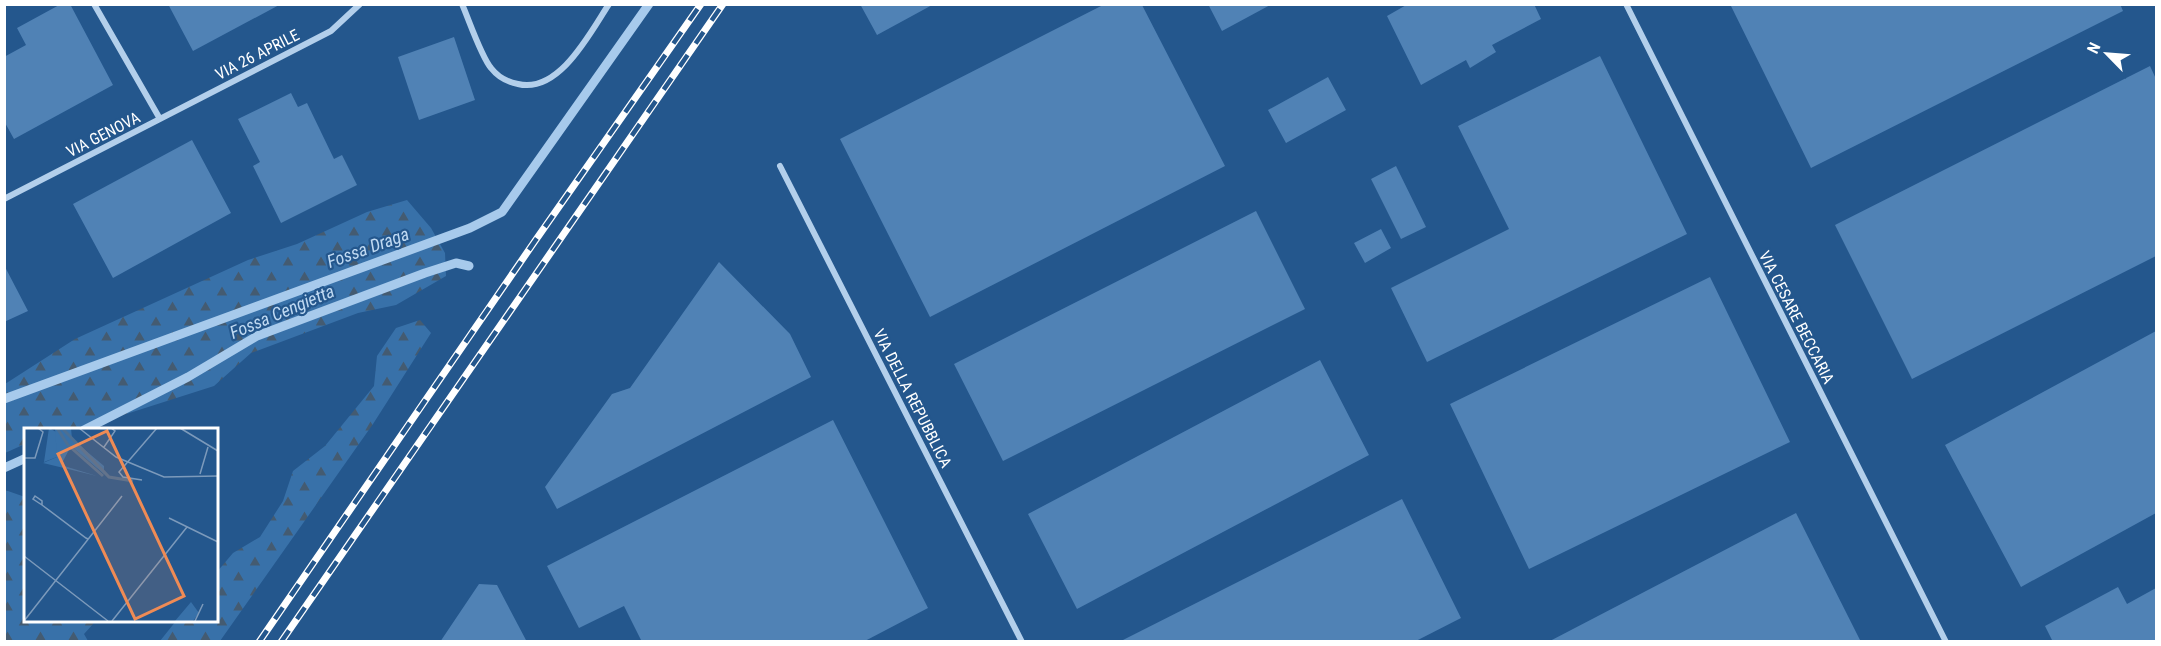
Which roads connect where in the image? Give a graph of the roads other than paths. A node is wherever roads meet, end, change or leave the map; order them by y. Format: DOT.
graph roads {
  1 [pos="94,4"];
  2 [pos="360,4"];
  3 [pos="462,4"];
  4 [pos="609,4"];
  5 [pos="1626,4"];
  6 [pos="160,119"];
  7 [pos="780,166"];
  8 [pos="4,199"];
  9 [pos="1022,642"];
  10 [pos="1946,642"];
  1 -- 6 [label="street, VIA GENOVA"];
  2 -- 6 [label="street, VIA 26 APRILE"];
  3 -- 4 [label="street"];
  5 -- 10 [label="street, VIA CESARE BECCARIA"];
  6 -- 8 [label="street, VIA GENOVA"];
  7 -- 9 [label="street, VIA DELLA REPUBBLICA"];
}
